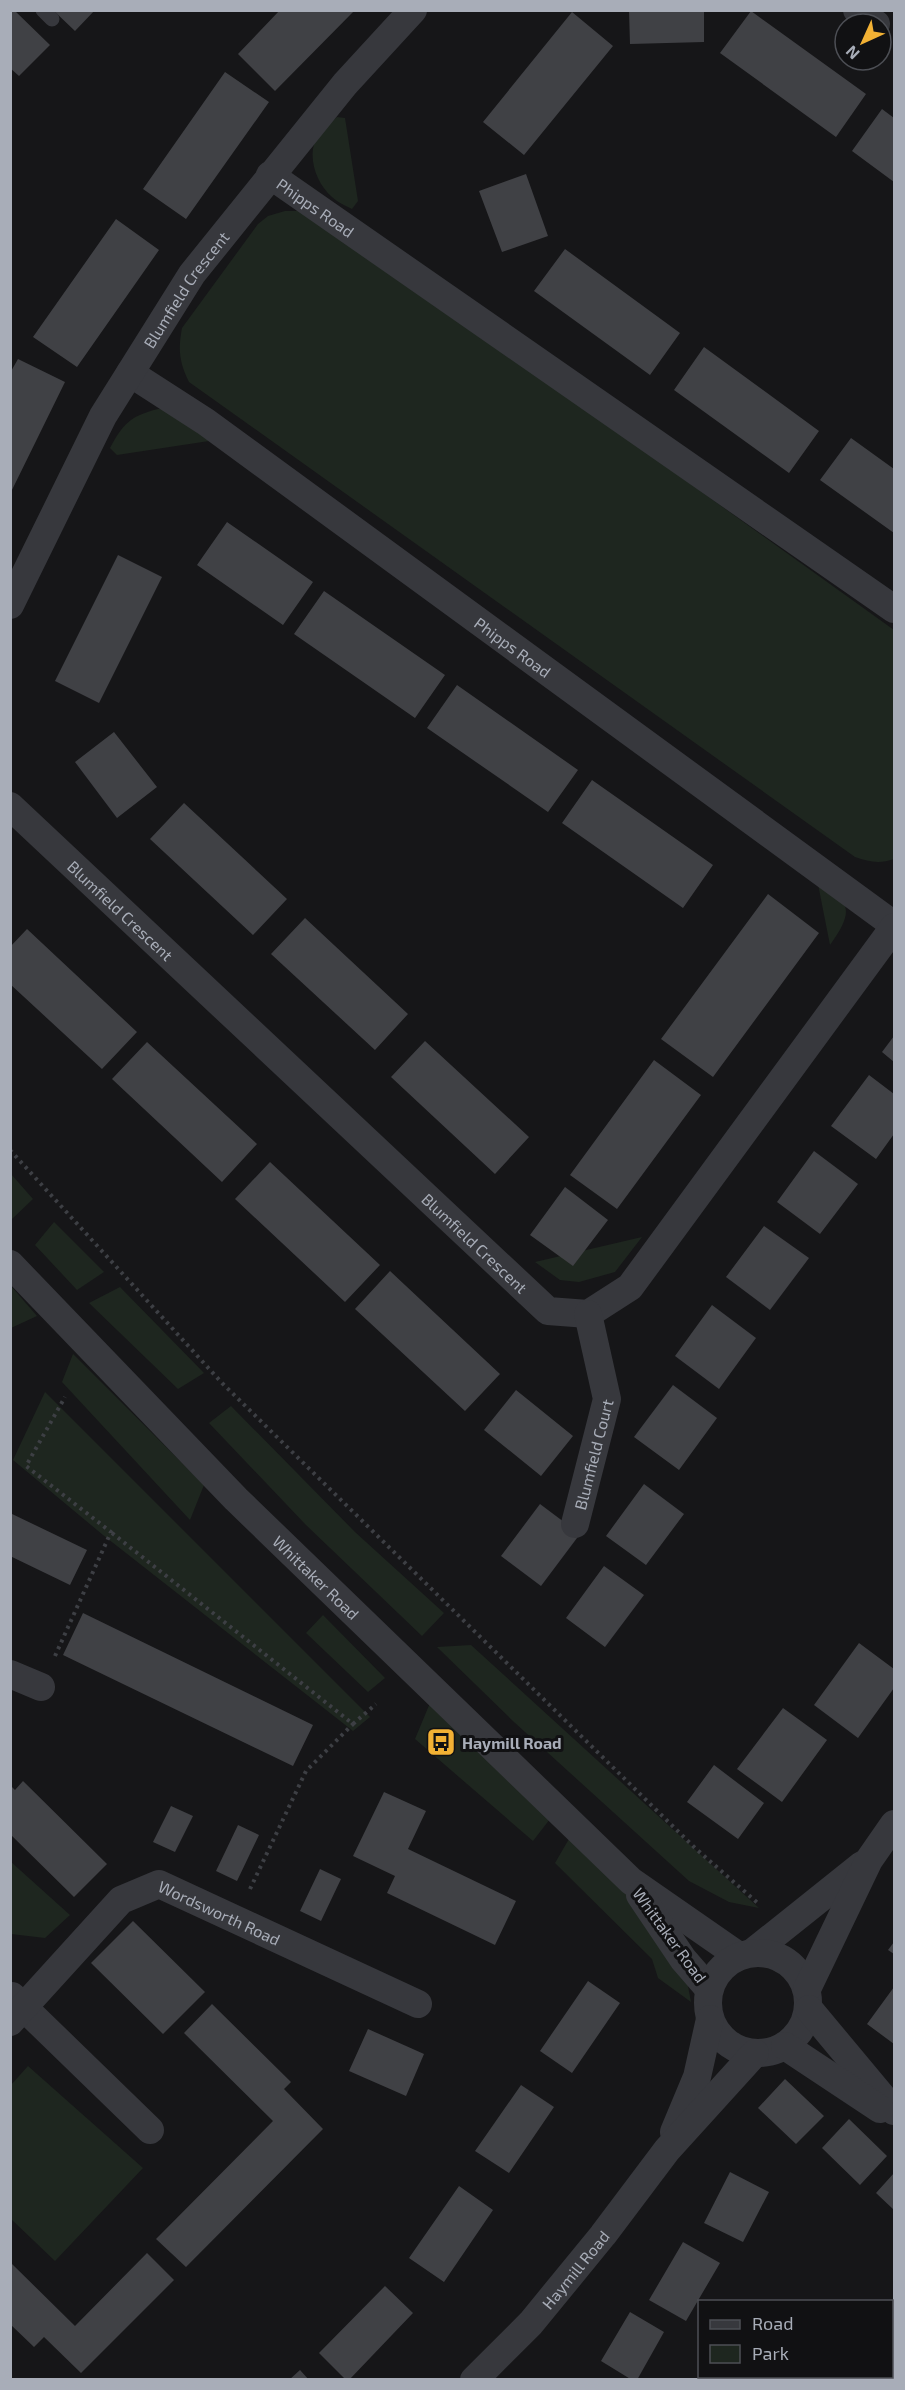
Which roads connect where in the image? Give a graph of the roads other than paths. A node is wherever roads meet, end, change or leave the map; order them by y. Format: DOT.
graph roads {
  1 [pos="413,10"];
  2 [pos="270,175"];
  3 [pos="130,373"];
  4 [pos="10,605"];
  5 [pos="894,609"];
  6 [pos="10,806"];
  7 [pos="894,926"];
  8 [pos="10,1264"];
  9 [pos="588,1314"];
  10 [pos="575,1524"];
  11 [pos="10,1674"];
  12 [pos="40,1687"];
  13 [pos="894,1824"];
  14 [pos="869,1860"];
  15 [pos="631,1881"];
  16 [pos="746,1954"];
  17 [pos="709,1989"];
  18 [pos="808,1999"];
  19 [pos="418,2004"];
  20 [pos="15,2008"];
  21 [pos="710,2019"];
  22 [pos="785,2046"];
  23 [pos="755,2054"];
  24 [pos="894,2111"];
  25 [pos="894,2118"];
  26 [pos="150,2130"];
  27 [pos="667,2151"];
  28 [pos="474,2379"];
  1 -- 2 [label="street, Blumfield Crescent"];
  2 -- 3 [label="street, Blumfield Crescent"];
  2 -- 5 [label="street, Phipps Road"];
  3 -- 4 [label="street, Blumfield Crescent"];
  3 -- 7 [label="street, Phipps Road"];
  6 -- 9 [label="street, Blumfield Crescent"];
  7 -- 9 [label="street"];
  8 -- 15 [label="street, Whittaker Road"];
  9 -- 10 [label="street, Blumfield Court"];
  11 -- 12 [label="street"];
  13 -- 14 [label="street"];
  14 -- 16 [label="street"];
  14 -- 18 [label="street"];
  15 -- 16 [label="street, Whittaker Road"];
  15 -- 17 [label="street, Whittaker Road"];
  16 -- 17 [label="street"];
  16 -- 18 [label="street"];
  17 -- 21 [label="street, Haymill Road"];
  18 -- 22 [label="street"];
  18 -- 24 [label="street"];
  19 -- 20 [label="street, Wordsworth Road"];
  20 -- 26 [label="street, Wordsworth Road"];
  21 -- 23 [label="street"];
  21 -- 27 [label="street, Haymill Road"];
  22 -- 23 [label="street"];
  22 -- 25 [label="street"];
  23 -- 27 [label="street, Haymill Road"];
  27 -- 28 [label="street, Haymill Road"];
}
